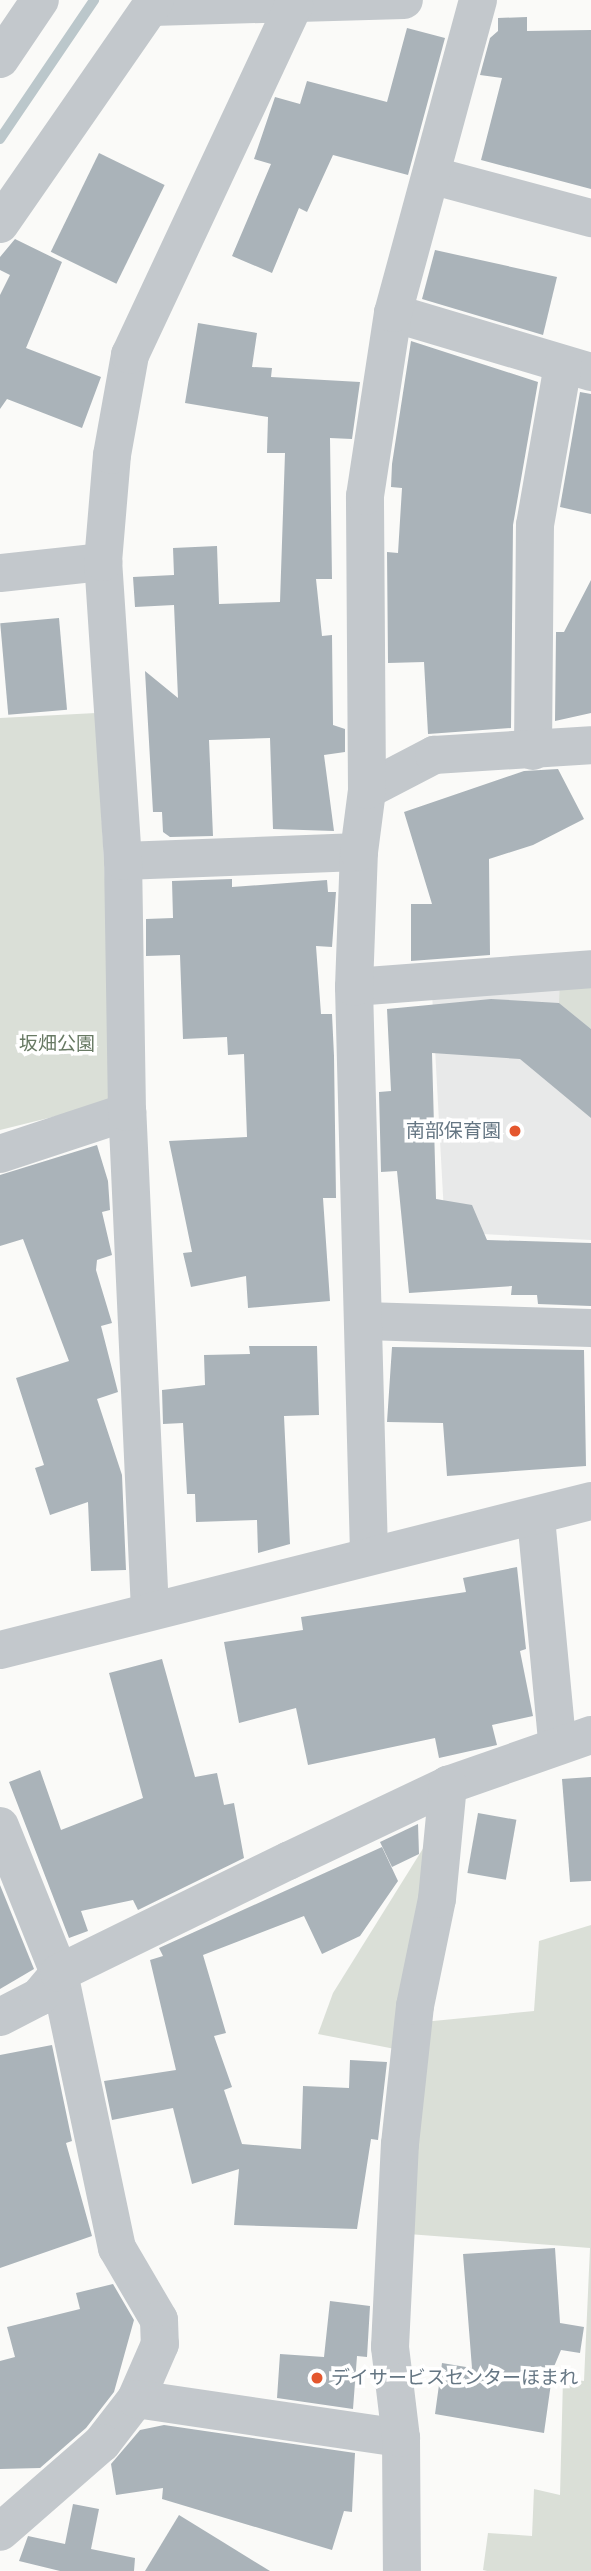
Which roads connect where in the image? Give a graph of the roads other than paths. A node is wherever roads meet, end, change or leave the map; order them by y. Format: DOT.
graph roads {
  1 [pos="404,0"];
  2 [pos="478,0"];
  3 [pos="153,3"];
  4 [pos="294,5"];
  5 [pos="25,6"];
  6 [pos="0,59"];
  7 [pos="434,176"];
  8 [pos="591,218"];
  9 [pos="0,224"];
  10 [pos="393,313"];
  11 [pos="577,368"];
  12 [pos="103,562"];
  13 [pos="0,573"];
  14 [pos="591,745"];
  15 [pos="533,751"];
  16 [pos="367,790"];
  17 [pos="359,852"];
  18 [pos="123,861"];
  19 [pos="591,969"];
  20 [pos="354,987"];
  21 [pos="127,1112"];
  22 [pos="0,1154"];
  23 [pos="364,1321"];
  24 [pos="591,1328"];
  25 [pos="591,1501"];
  26 [pos="536,1518"];
  27 [pos="369,1553"];
  28 [pos="150,1611"];
  29 [pos="0,1650"];
  30 [pos="574,1738"];
  31 [pos="447,1785"];
  32 [pos="0,1826"];
  33 [pos="60,1973"];
  34 [pos="0,2017"];
  35 [pos="136,2399"];
  36 [pos="401,2438"];
  37 [pos="0,2532"];
  38 [pos="402,2571"];
  1 -- 4 [label="street"];
  2 -- 7 [label="street"];
  3 -- 4 [label="street"];
  3 -- 9 [label="street"];
  4 -- 12 [label="street"];
  5 -- 6 [label="street"];
  7 -- 8 [label="street"];
  7 -- 10 [label="street"];
  10 -- 11 [label="street"];
  10 -- 16 [label="street"];
  11 -- 15 [label="street"];
  12 -- 13 [label="street"];
  12 -- 18 [label="street"];
  14 -- 15 [label="street"];
  15 -- 16 [label="street"];
  16 -- 17 [label="street"];
  17 -- 18 [label="street"];
  17 -- 20 [label="street"];
  18 -- 21 [label="street"];
  19 -- 20 [label="street"];
  20 -- 23 [label="street"];
  21 -- 22 [label="street"];
  21 -- 28 [label="street"];
  23 -- 24 [label="street"];
  23 -- 27 [label="street"];
  25 -- 26 [label="street"];
  26 -- 27 [label="street"];
  26 -- 30 [label="street"];
  27 -- 28 [label="street"];
  28 -- 29 [label="street"];
  30 -- 31 [label="street"];
  31 -- 33 [label="street"];
  31 -- 36 [label="street"];
  32 -- 33 [label="street"];
  33 -- 34 [label="street"];
  33 -- 35 [label="street"];
  35 -- 36 [label="street"];
  35 -- 37 [label="street"];
  36 -- 38 [label="street"];
}
